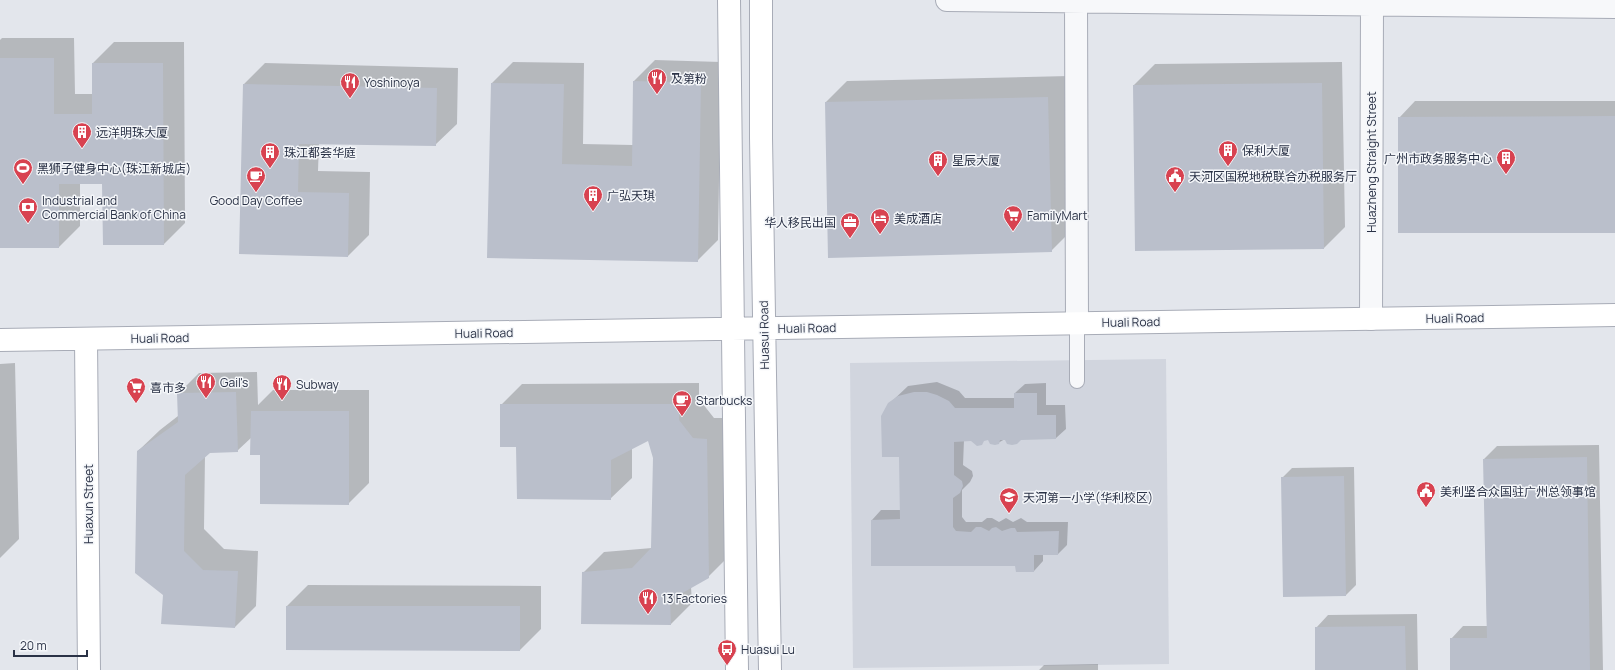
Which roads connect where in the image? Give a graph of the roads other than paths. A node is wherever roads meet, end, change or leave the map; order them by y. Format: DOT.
graph roads {
  1 [pos="729,0"];
  2 [pos="761,0"];
  3 [pos="947,0"];
  4 [pos="1076,1"];
  5 [pos="1372,5"];
  6 [pos="1615,7"];
  7 [pos="1615,315"];
  8 [pos="1371,319"];
  9 [pos="1077,323"];
  10 [pos="764,328"];
  11 [pos="732,329"];
  12 [pos="86,339"];
  13 [pos="0,340"];
  14 [pos="1077,381"];
  15 [pos="89,670"];
  16 [pos="737,670"];
  17 [pos="770,670"];
  1 -- 11 [label="street"];
  2 -- 10 [label="street, Huasui Road"];
  3 -- 4 [label="street"];
  4 -- 5 [label="street"];
  4 -- 9 [label="street"];
  5 -- 6 [label="street"];
  5 -- 8 [label="street, Huazheng Straight Street"];
  7 -- 8 [label="street, Huali Road"];
  8 -- 9 [label="street, Huali Road"];
  9 -- 10 [label="street, Huali Road"];
  9 -- 14 [label="lane"];
  10 -- 11 [label="street, Huali Road"];
  10 -- 17 [label="street, Huasui Road"];
  11 -- 12 [label="street, Huali Road"];
  11 -- 16 [label="street"];
  12 -- 13 [label="street, Huali Road"];
  12 -- 15 [label="street, Huaxun Street"];
}
